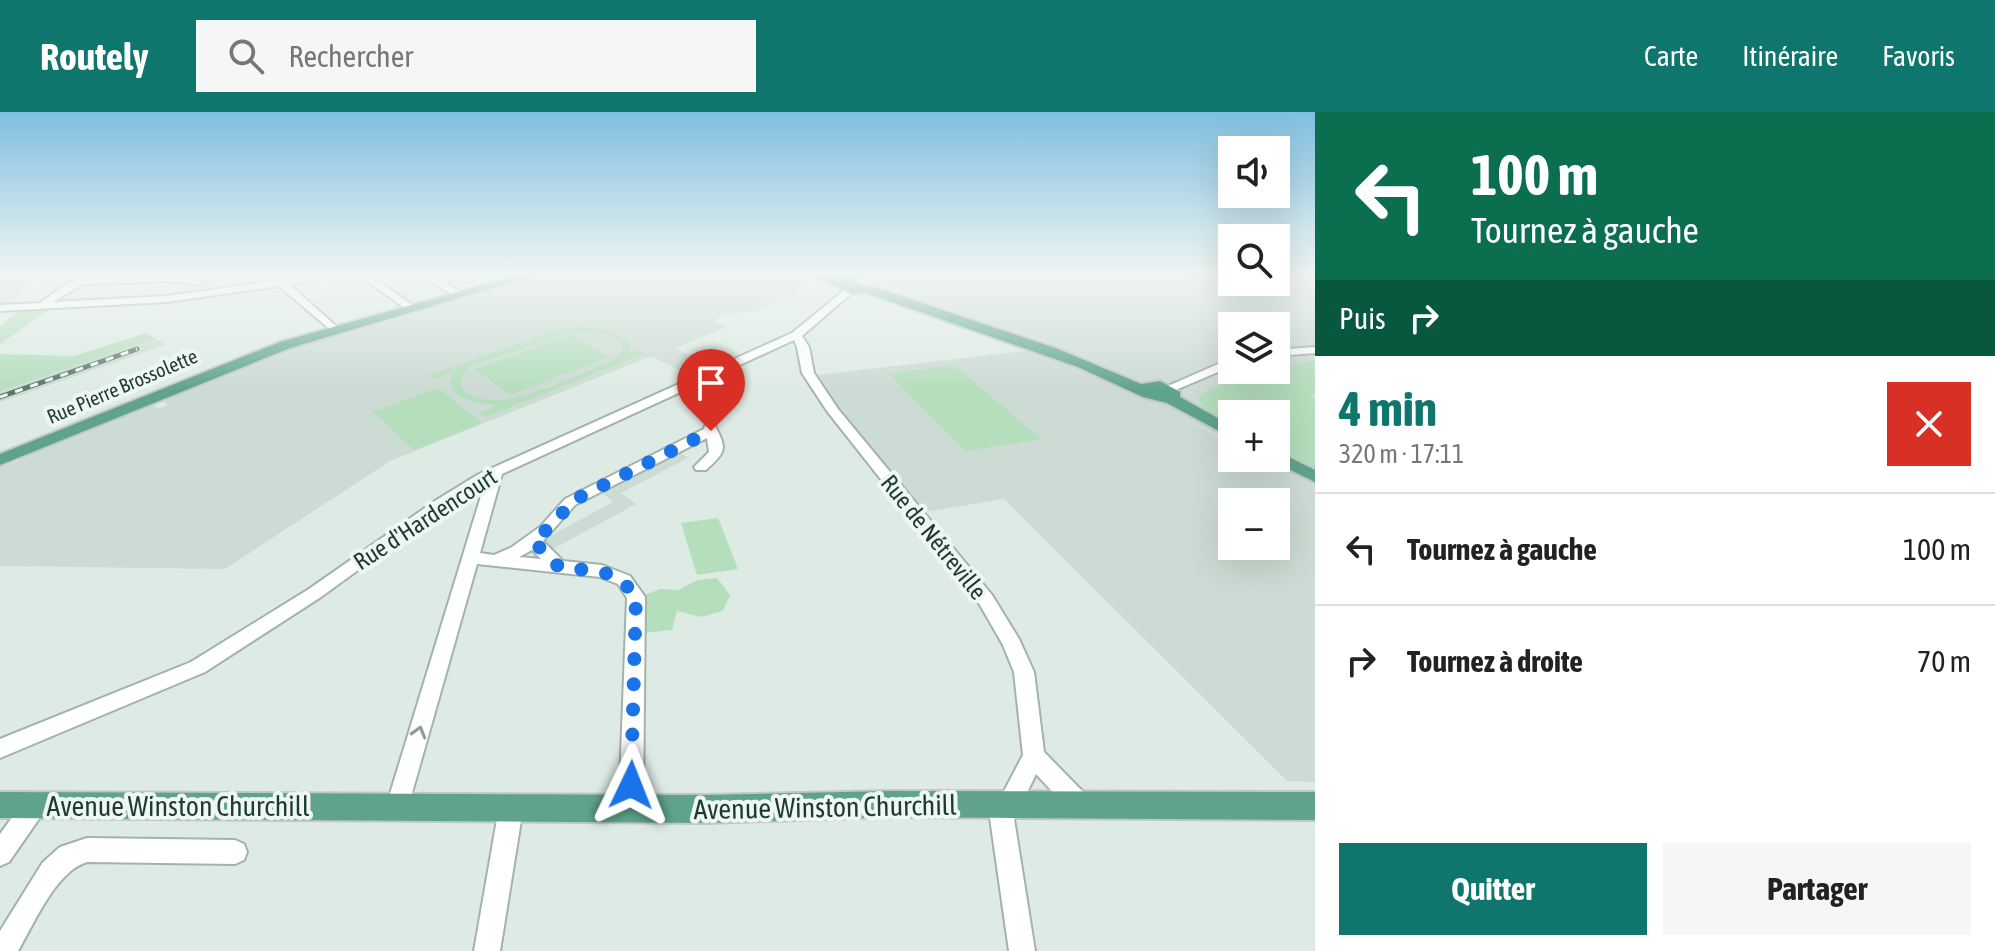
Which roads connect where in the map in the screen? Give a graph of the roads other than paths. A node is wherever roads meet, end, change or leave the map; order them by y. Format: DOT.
graph roads {
  1 [pos="314,312"];
  2 [pos="392,312"];
  3 [pos="819,312"];
  4 [pos="945,312"];
  5 [pos="333,329"];
  6 [pos="796,335"];
  7 [pos="1315,350"];
  8 [pos="1290,352"];
  9 [pos="1218,369"];
  10 [pos="1169,394"];
  11 [pos="1218,424"];
  12 [pos="0,460"];
  13 [pos="1290,464"];
  14 [pos="701,467"];
  15 [pos="496,471"];
  16 [pos="1315,477"];
  17 [pos="533,541"];
  18 [pos="470,558"];
  19 [pos="492,561"];
  20 [pos="560,568"];
  21 [pos="0,749"];
  22 [pos="1034,756"];
  23 [pos="0,805"];
  24 [pos="35,805"];
  25 [pos="1009,805"];
  26 [pos="1081,806"];
  27 [pos="1315,806"];
  28 [pos="397,807"];
  29 [pos="511,808"];
  30 [pos="631,808"];
  31 [pos="235,852"];
  32 [pos="0,854"];
  33 [pos="3,951"];
  34 [pos="487,951"];
  35 [pos="1022,951"];
  1 -- 5 [label="street"];
  2 -- 5 [label="main road, Rue Pierre Brossolette"];
  3 -- 6 [label="street, Rue d'Hardencourt"];
  4 -- 10 [label="main road"];
  5 -- 12 [label="main road, Rue Pierre Brossolette"];
  6 -- 15 [label="street, Rue d'Hardencourt"];
  6 -- 22 [label="street, Rue de Nétreville"];
  7 -- 8 [label="street"];
  9 -- 10 [label="street"];
  10 -- 11 [label="main road"];
  13 -- 16 [label="main road"];
  14 -- 17 [label="street"];
  15 -- 18 [label="street"];
  15 -- 21 [label="street, Rue d'Hardencourt"];
  17 -- 19 [label="street"];
  17 -- 20 [label="street"];
  18 -- 19 [label="street"];
  28 -- 18 [label="street, one-way"];
  19 -- 20 [label="street"];
  20 -- 30 [label="street"];
  22 -- 25 [label="street"];
  22 -- 26 [label="street"];
  23 -- 24 [label="main road, Avenue Winston Churchill"];
  24 -- 28 [label="main road, Avenue Winston Churchill"];
  24 -- 32 [label="street"];
  25 -- 26 [label="main road, Avenue Winston Churchill"];
  25 -- 30 [label="main road, Avenue Winston Churchill"];
  25 -- 35 [label="street"];
  26 -- 27 [label="main road, Avenue Winston Churchill"];
  28 -- 29 [label="main road, Avenue Winston Churchill"];
  29 -- 30 [label="main road, Avenue Winston Churchill"];
  29 -- 34 [label="street"];
  31 -- 33 [label="street"];
}
